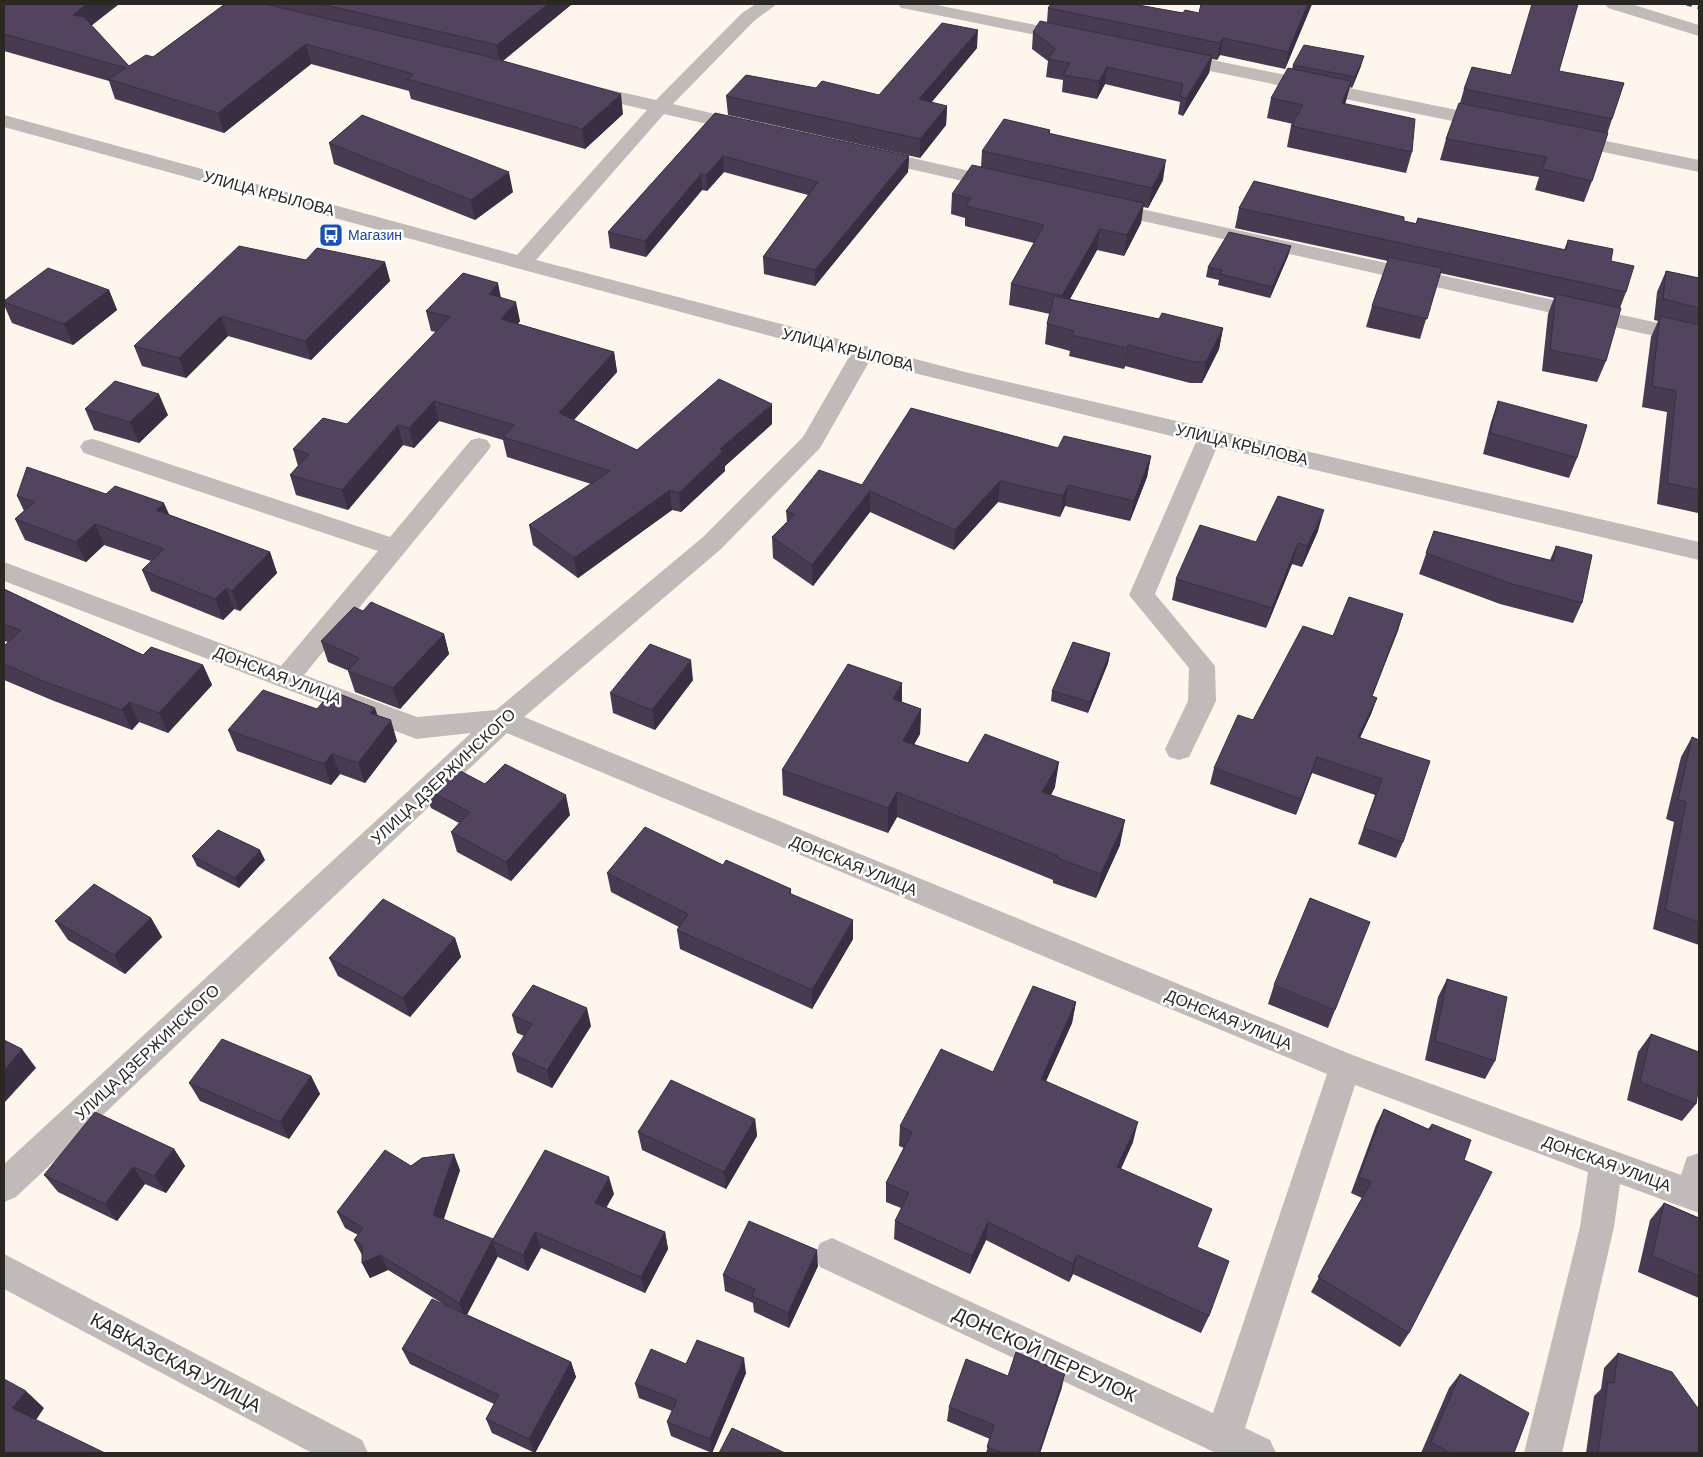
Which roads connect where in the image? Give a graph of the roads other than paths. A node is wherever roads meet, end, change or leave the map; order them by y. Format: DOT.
graph roads {
  1 [pos="768,4"];
  2 [pos="907,4"];
  3 [pos="1614,4"];
  4 [pos="1699,31"];
  5 [pos="1083,40"];
  6 [pos="1152,54"];
  7 [pos="564,85"];
  8 [pos="659,108"];
  9 [pos="4,121"];
  10 [pos="1504,126"];
  11 [pos="766,132"];
  12 [pos="1552,136"];
  13 [pos="854,151"];
  14 [pos="1699,166"];
  15 [pos="1019,188"];
  16 [pos="1087,203"];
  17 [pos="522,263"];
  18 [pos="1699,338"];
  19 [pos="863,353"];
  20 [pos="1210,437"];
  21 [pos="92,446"];
  22 [pos="479,446"];
  23 [pos="393,547"];
  24 [pos="1699,552"];
  25 [pos="4,571"];
  26 [pos="286,678"];
  27 [pos="503,720"];
  28 [pos="1179,748"];
  29 [pos="1345,1067"];
  30 [pos="1606,1163"];
  31 [pos="4,1186"];
  32 [pos="1698,1187"];
  33 [pos="832,1255"];
  34 [pos="4,1271"];
  35 [pos="1224,1436"];
  36 [pos="349,1453"];
  37 [pos="1258,1453"];
  38 [pos="1542,1453"];
  1 -- 8 [label="street"];
  2 -- 5 [label="street"];
  3 -- 4 [label="street"];
  6 -- 10 [label="street"];
  7 -- 8 [label="street"];
  8 -- 11 [label="street"];
  8 -- 17 [label="street"];
  9 -- 17 [label="street, УЛИЦА КРЫЛОВА"];
  12 -- 14 [label="street"];
  13 -- 15 [label="street"];
  16 -- 18 [label="street"];
  17 -- 19 [label="street, УЛИЦА КРЫЛОВА"];
  19 -- 20 [label="street, УЛИЦА КРЫЛОВА"];
  19 -- 27 [label="street, УЛИЦА ДЗЕРЖИНСКОГО"];
  20 -- 24 [label="street, УЛИЦА КРЫЛОВА"];
  20 -- 28 [label="street"];
  21 -- 23 [label="street"];
  22 -- 23 [label="street"];
  23 -- 26 [label="street"];
  25 -- 26 [label="street, ДОНСКАЯ УЛИЦА"];
  26 -- 27 [label="street, ДОНСКАЯ УЛИЦА"];
  27 -- 29 [label="street, ДОНСКАЯ УЛИЦА"];
  27 -- 31 [label="street, УЛИЦА ДЗЕРЖИНСКОГО"];
  29 -- 30 [label="street, ДОНСКАЯ УЛИЦА"];
  29 -- 35 [label="street"];
  30 -- 32 [label="street, ДОНСКАЯ УЛИЦА"];
  30 -- 38 [label="street"];
  33 -- 35 [label="street, ДОНСКОЙ ПЕРЕУЛОК"];
  34 -- 36 [label="street, КАВКАЗСКАЯ УЛИЦА"];
  35 -- 37 [label="street, ДОНСКОЙ ПЕРЕУЛОК"];
}
